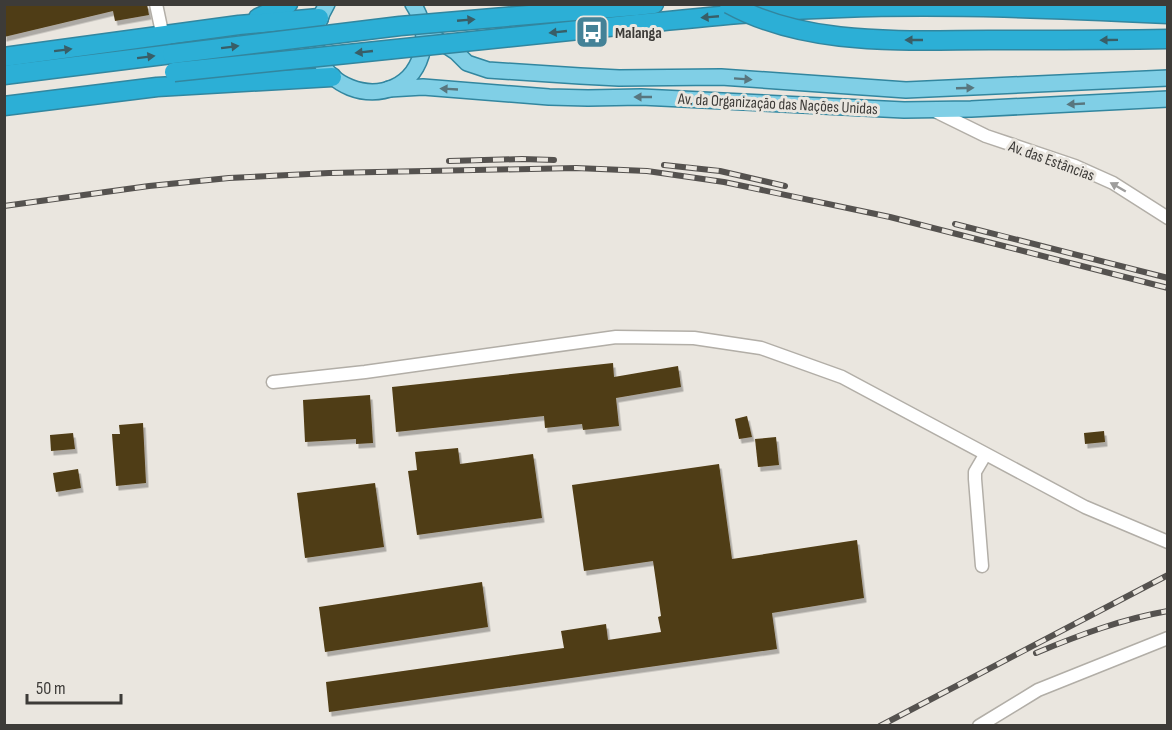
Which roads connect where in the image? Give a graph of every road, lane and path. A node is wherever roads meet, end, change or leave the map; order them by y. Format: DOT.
graph roads {
  1 [pos="156,4"];
  2 [pos="288,4"];
  3 [pos="413,4"];
  4 [pos="729,4"];
  5 [pos="323,11"];
  6 [pos="642,12"];
  7 [pos="1167,14"];
  8 [pos="239,25"];
  9 [pos="424,31"];
  10 [pos="163,37"];
  11 [pos="1167,39"];
  12 [pos="4,57"];
  13 [pos="4,75"];
  14 [pos="332,77"];
  15 [pos="1160,79"];
  16 [pos="389,89"];
  17 [pos="4,93"];
  18 [pos="1161,100"];
  19 [pos="4,106"];
  20 [pos="932,110"];
  21 [pos="1167,218"];
  22 [pos="273,382"];
  23 [pos="985,455"];
  24 [pos="1167,542"];
  25 [pos="982,566"];
  26 [pos="1167,638"];
  27 [pos="987,723"];
  1 -- 10 [label="street"];
  2 -- 8 [label="highway"];
  3 -- 9 [label="main road"];
  11 -- 4 [label="highway, one-way, bridge"];
  5 -- 8 [label="highway"];
  5 -- 14 [label="main road"];
  7 -- 6 [label="highway, one-way"];
  13 -- 6 [label="highway, one-way, bridge"];
  6 -- 17 [label="highway, one-way, bridge"];
  8 -- 10 [label="highway"];
  9 -- 15 [label="main road, Av. da Organização das Nações Unidas, one-way"];
  9 -- 16 [label="main road"];
  12 -- 10 [label="highway, one-way"];
  14 -- 16 [label="main road, Av. da Organização das Nações Unidas"];
  14 -- 19 [label="highway"];
  20 -- 16 [label="main road, Av. da Organização das Nações Unidas, one-way"];
  18 -- 20 [label="main road, Av. da Organização das Nações Unidas, one-way"];
  21 -- 20 [label="street, Av. das Estâncias, one-way"];
  22 -- 23 [label="street"];
  23 -- 24 [label="street"];
  23 -- 25 [label="street"];
  26 -- 27 [label="street"];
}
